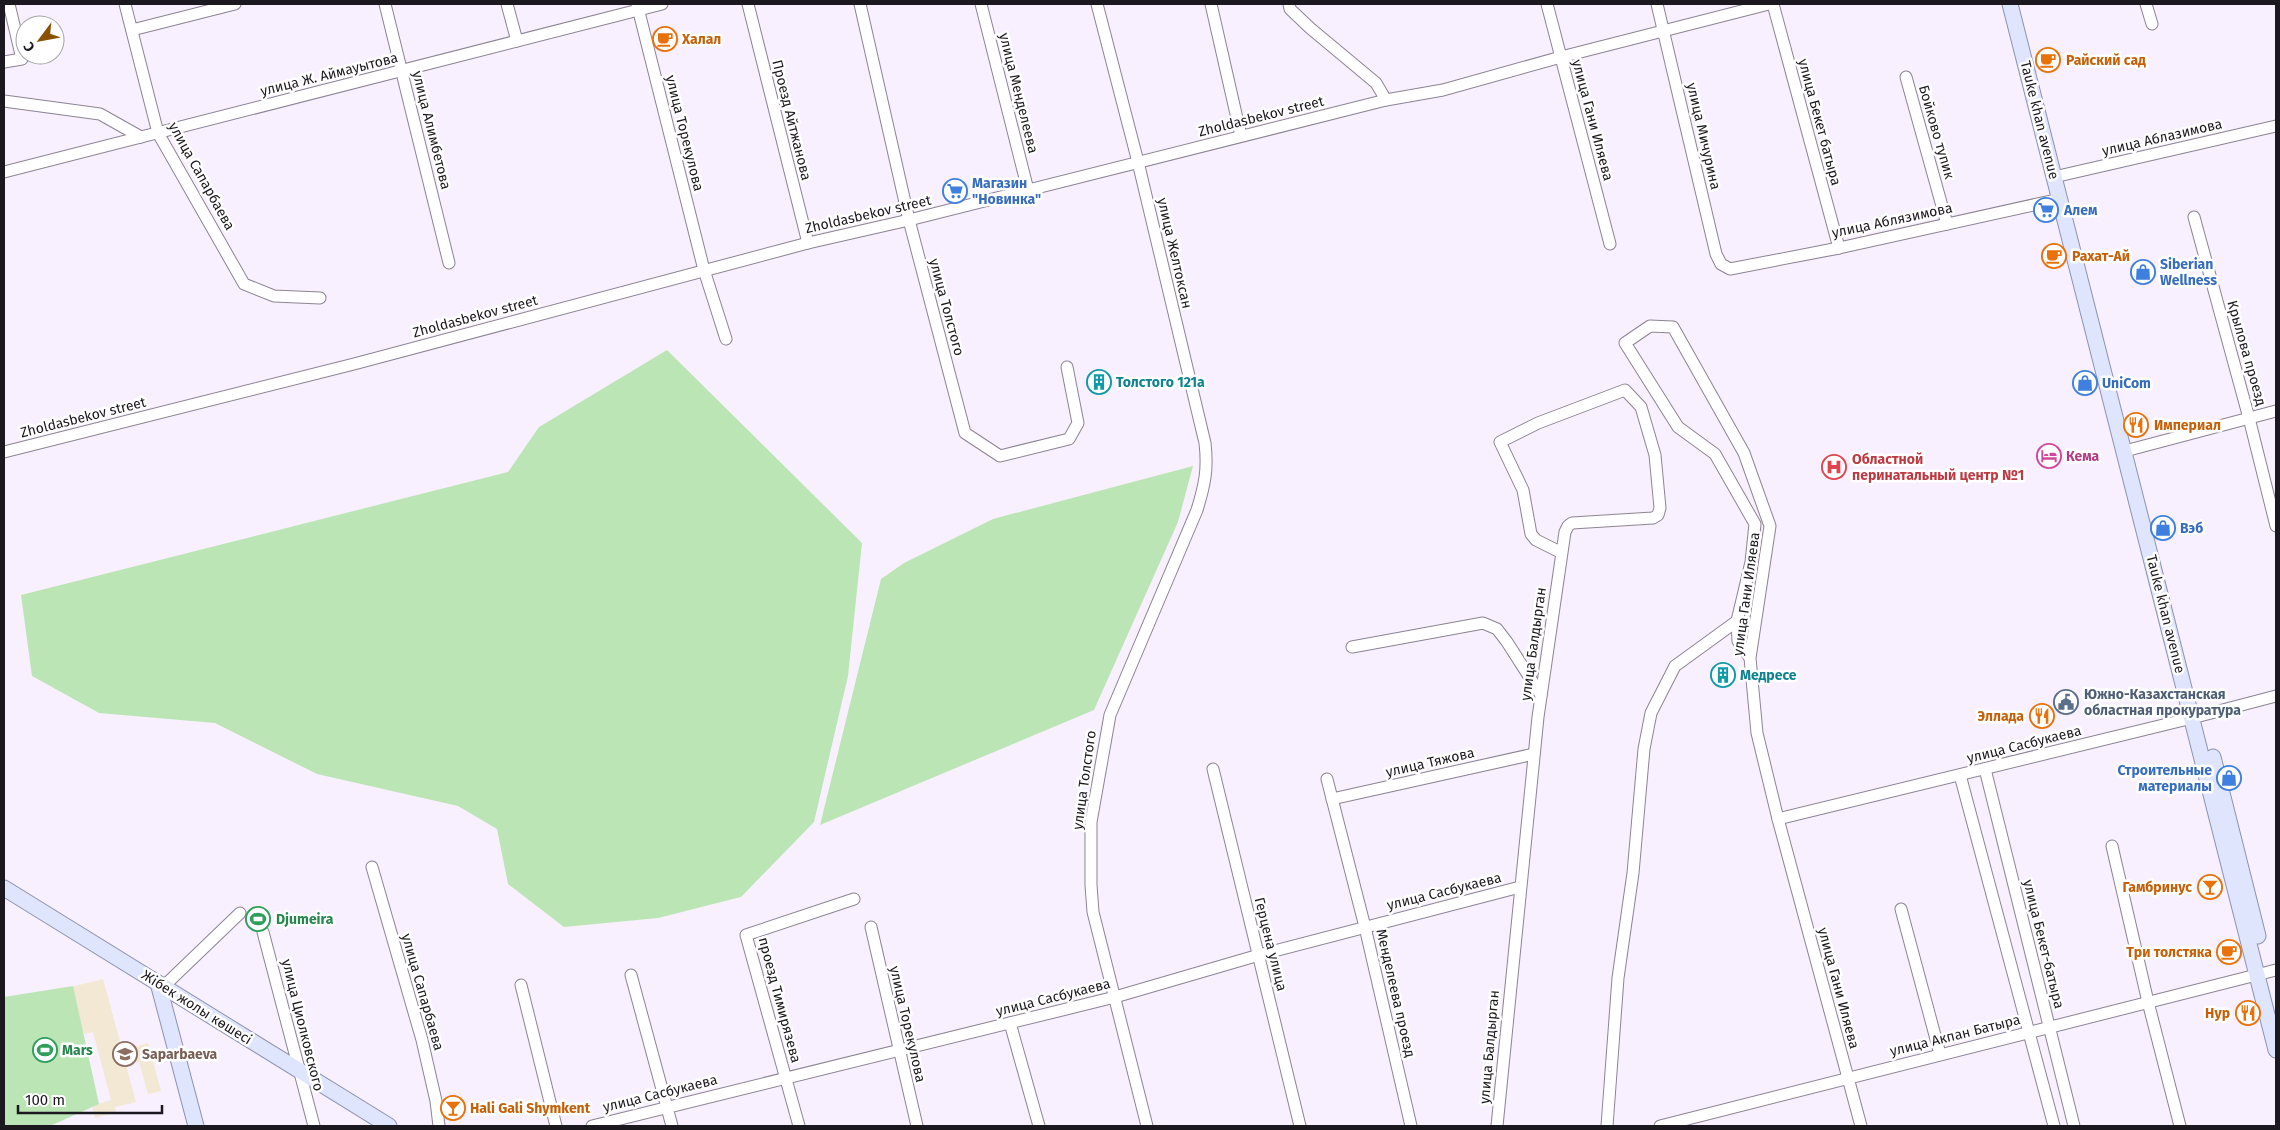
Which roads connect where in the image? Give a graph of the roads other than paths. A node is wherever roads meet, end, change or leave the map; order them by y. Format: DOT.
graph roads {
  1 [pos="9,4"];
  2 [pos="125,4"];
  3 [pos="235,4"];
  4 [pos="385,4"];
  5 [pos="507,4"];
  6 [pos="662,4"];
  7 [pos="748,4"];
  8 [pos="860,4"];
  9 [pos="981,4"];
  10 [pos="1097,4"];
  11 [pos="1211,4"];
  12 [pos="1289,4"];
  13 [pos="1547,4"];
  14 [pos="1657,4"];
  15 [pos="1769,4"];
  16 [pos="1773,4"];
  17 [pos="2010,4"];
  18 [pos="2020,4"];
  19 [pos="2146,4"];
  20 [pos="638,7"];
  21 [pos="2152,24"];
  22 [pos="132,30"];
  23 [pos="1664,30"];
  24 [pos="517,41"];
  25 [pos="1561,57"];
  26 [pos="4,62"];
  27 [pos="402,71"];
  28 [pos="1906,77"];
  29 [pos="1386,100"];
  30 [pos="4,101"];
  31 [pos="2276,126"];
  32 [pos="158,133"];
  33 [pos="1241,136"];
  34 [pos="141,137"];
  35 [pos="1138,162"];
  36 [pos="4,172"];
  37 [pos="2058,176"];
  38 [pos="1028,190"];
  39 [pos="2060,199"];
  40 [pos="2194,218"];
  41 [pos="908,220"];
  42 [pos="1947,224"];
  43 [pos="808,243"];
  44 [pos="1610,244"];
  45 [pos="1838,248"];
  46 [pos="449,263"];
  47 [pos="1730,269"];
  48 [pos="704,270"];
  49 [pos="320,298"];
  50 [pos="726,339"];
  51 [pos="1067,367"];
  52 [pos="2276,411"];
  53 [pos="2249,418"];
  54 [pos="2128,450"];
  55 [pos="4,452"];
  56 [pos="1197,510"];
  57 [pos="2276,526"];
  58 [pos="1562,553"];
  59 [pos="1738,617"];
  60 [pos="1352,646"];
  61 [pos="1750,658"];
  62 [pos="1541,695"];
  63 [pos="2276,696"];
  64 [pos="2197,717"];
  65 [pos="1534,754"];
  66 [pos="1213,769"];
  67 [pos="1985,769"];
  68 [pos="1960,775"];
  69 [pos="1327,780"];
  70 [pos="1332,799"];
  71 [pos="1778,820"];
  72 [pos="2112,846"];
  73 [pos="372,867"];
  74 [pos="1520,887"];
  75 [pos="4,888"];
  76 [pos="854,899"];
  77 [pos="1901,908"];
  78 [pos="240,913"];
  79 [pos="1365,927"];
  80 [pos="871,928"];
  81 [pos="263,932"];
  82 [pos="1259,955"];
  83 [pos="2267,972"];
  84 [pos="631,975"];
  85 [pos="161,985"];
  86 [pos="521,985"];
  87 [pos="1115,997"];
  88 [pos="2148,1002"];
  89 [pos="2276,1008"];
  90 [pos="1010,1023"];
  91 [pos="2049,1026"];
  92 [pos="2028,1032"];
  93 [pos="2276,1050"];
  94 [pos="898,1051"];
  95 [pos="1940,1054"];
  96 [pos="299,1070"];
  97 [pos="786,1077"];
  98 [pos="1848,1077"];
  99 [pos="667,1107"];
  100 [pos="196,1126"];
  101 [pos="314,1126"];
  102 [pos="389,1126"];
  103 [pos="438,1126"];
  104 [pos="556,1126"];
  105 [pos="592,1126"];
  106 [pos="672,1126"];
  107 [pos="798,1126"];
  108 [pos="917,1126"];
  109 [pos="1039,1126"];
  110 [pos="1147,1126"];
  111 [pos="1300,1126"];
  112 [pos="1411,1126"];
  113 [pos="1497,1126"];
  114 [pos="1607,1126"];
  115 [pos="1660,1126"];
  116 [pos="1860,1126"];
  117 [pos="2054,1126"];
  118 [pos="2074,1126"];
  119 [pos="2180,1126"];
  1 -- 26 [label="street"];
  2 -- 22 [label="street, улица Сапарбаева"];
  3 -- 22 [label="street"];
  4 -- 27 [label="street, улица Алимбетова"];
  5 -- 24 [label="street"];
  6 -- 20 [label="street, улица Ж. Аймауытова"];
  7 -- 43 [label="street, Проезд Айтжанова"];
  8 -- 41 [label="street, улица Толстого"];
  9 -- 38 [label="street, улица Менделеева"];
  10 -- 35 [label="street, улица Желтоксан"];
  11 -- 33 [label="street"];
  12 -- 29 [label="street"];
  13 -- 25 [label="street, улица Гани Иляева"];
  14 -- 23 [label="street, улица Мичурина"];
  15 -- 23 [label="street, Zholdasbekov street"];
  16 -- 45 [label="street, улица Бекет батыра"];
  17 -- 37 [label="main road, Tauke khan avenue"];
  18 -- 37 [label="main road, Tauke khan avenue"];
  19 -- 21 [label="street"];
  20 -- 24 [label="street, улица Ж. Аймауытова"];
  20 -- 48 [label="street, улица Торекулова"];
  22 -- 32 [label="street, улица Сапарбаева"];
  23 -- 25 [label="street, Zholdasbekov street"];
  23 -- 47 [label="street, улица Мичурина"];
  24 -- 27 [label="street, улица Ж. Аймауытова"];
  25 -- 29 [label="street, Zholdasbekov street"];
  25 -- 44 [label="street, улица Гани Иляева"];
  27 -- 32 [label="street, улица Ж. Аймауытова"];
  27 -- 46 [label="street, улица Алимбетова"];
  28 -- 42 [label="street, Бойково тупик"];
  29 -- 33 [label="street, Zholdasbekov street"];
  30 -- 34 [label="street"];
  31 -- 37 [label="street, улица Аблазимова"];
  32 -- 34 [label="street, улица Ж. Аймауытова"];
  32 -- 49 [label="street, улица Сапарбаева"];
  33 -- 35 [label="street, Zholdasbekov street"];
  34 -- 36 [label="street, улица Ж. Аймауытова"];
  35 -- 38 [label="street, Zholdasbekov street"];
  35 -- 56 [label="street, улица Желтоксан"];
  37 -- 39 [label="main road, Tauke khan avenue"];
  37 -- 54 [label="main road, Tauke khan avenue"];
  38 -- 41 [label="street, Zholdasbekov street"];
  39 -- 42 [label="street, улица Аблязимова"];
  39 -- 54 [label="main road, Tauke khan avenue"];
  40 -- 53 [label="street, Крылова проезд"];
  41 -- 43 [label="street, Zholdasbekov street"];
  41 -- 51 [label="street, улица Толстого"];
  42 -- 45 [label="street, улица Аблязимова"];
  43 -- 48 [label="street, Zholdasbekov street"];
  45 -- 47 [label="street, улица Аблязимова"];
  48 -- 50 [label="street, улица Торекулова"];
  48 -- 55 [label="street, Zholdasbekov street"];
  52 -- 53 [label="street"];
  53 -- 54 [label="street"];
  53 -- 57 [label="street, Крылова проезд"];
  54 -- 64 [label="main road, Tauke khan avenue"];
  56 -- 87 [label="street, улица Толстого"];
  58 -- 58 [label="street, улица Балдырган"];
  58 -- 62 [label="street, улица Балдырган"];
  59 -- 61 [label="street"];
  59 -- 61 [label="street, улица Гани Иляева"];
  59 -- 114 [label="street"];
  60 -- 62 [label="street"];
  61 -- 71 [label="street, улица Гани Иляева"];
  62 -- 65 [label="street, улица Балдырган"];
  63 -- 64 [label="street, улица Сасбукаева"];
  64 -- 67 [label="street, улица Сасбукаева"];
  64 -- 83 [label="main road, Tauke khan avenue"];
  65 -- 70 [label="street, улица Тяжова"];
  65 -- 74 [label="street, улица Балдырган"];
  66 -- 82 [label="street, Герцена улица"];
  67 -- 68 [label="street, улица Сасбукаева"];
  67 -- 91 [label="street, улица Бекет-батыра"];
  68 -- 71 [label="street, улица Сасбукаева"];
  68 -- 92 [label="street"];
  69 -- 70 [label="street, Менделеева проезд"];
  70 -- 79 [label="street, Менделеева проезд"];
  71 -- 98 [label="street, улица Гани Иляева"];
  72 -- 88 [label="street"];
  73 -- 103 [label="street, улица Сапарбаева"];
  74 -- 79 [label="street, улица Сасбукаева"];
  74 -- 113 [label="street, улица Балдырган"];
  75 -- 85 [label="main road, Жібек жолы көшесі"];
  76 -- 97 [label="street, проезд Тимирязева"];
  77 -- 95 [label="street"];
  78 -- 85 [label="street"];
  79 -- 82 [label="street, улица Сасбукаева"];
  79 -- 112 [label="street, Менделеева проезд"];
  80 -- 94 [label="street, улица Торекулова"];
  81 -- 96 [label="street, улица Циолковского"];
  82 -- 87 [label="street, улица Сасбукаева"];
  82 -- 111 [label="street, Герцена улица"];
  83 -- 88 [label="street, улица Акпан Батыра"];
  83 -- 89 [label="main road, Tauke khan avenue"];
  83 -- 93 [label="main road, Tauke khan avenue"];
  84 -- 99 [label="street"];
  85 -- 96 [label="main road, Жібек жолы көшесі"];
  85 -- 100 [label="main road"];
  86 -- 104 [label="street"];
  87 -- 90 [label="street, улица Сасбукаева"];
  87 -- 110 [label="street, улица Толстого"];
  88 -- 91 [label="street, улица Акпан Батыра"];
  88 -- 119 [label="street"];
  90 -- 94 [label="street, улица Сасбукаева"];
  90 -- 109 [label="street"];
  91 -- 92 [label="street, улица Акпан Батыра"];
  91 -- 118 [label="street, улица Бекет-батыра"];
  92 -- 95 [label="street, улица Акпан Батыра"];
  92 -- 117 [label="street"];
  94 -- 97 [label="street, улица Сасбукаева"];
  94 -- 108 [label="street, улица Торекулова"];
  95 -- 98 [label="street, улица Акпан Батыра"];
  96 -- 101 [label="street, улица Циолковского"];
  96 -- 102 [label="main road, Жібек жолы көшесі"];
  97 -- 99 [label="street, улица Сасбукаева"];
  97 -- 107 [label="street, проезд Тимирязева"];
  98 -- 115 [label="street, улица Акпан Батыра"];
  98 -- 116 [label="street, улица Гани Иляева"];
  99 -- 105 [label="street, улица Сасбукаева"];
  99 -- 106 [label="street"];
}
